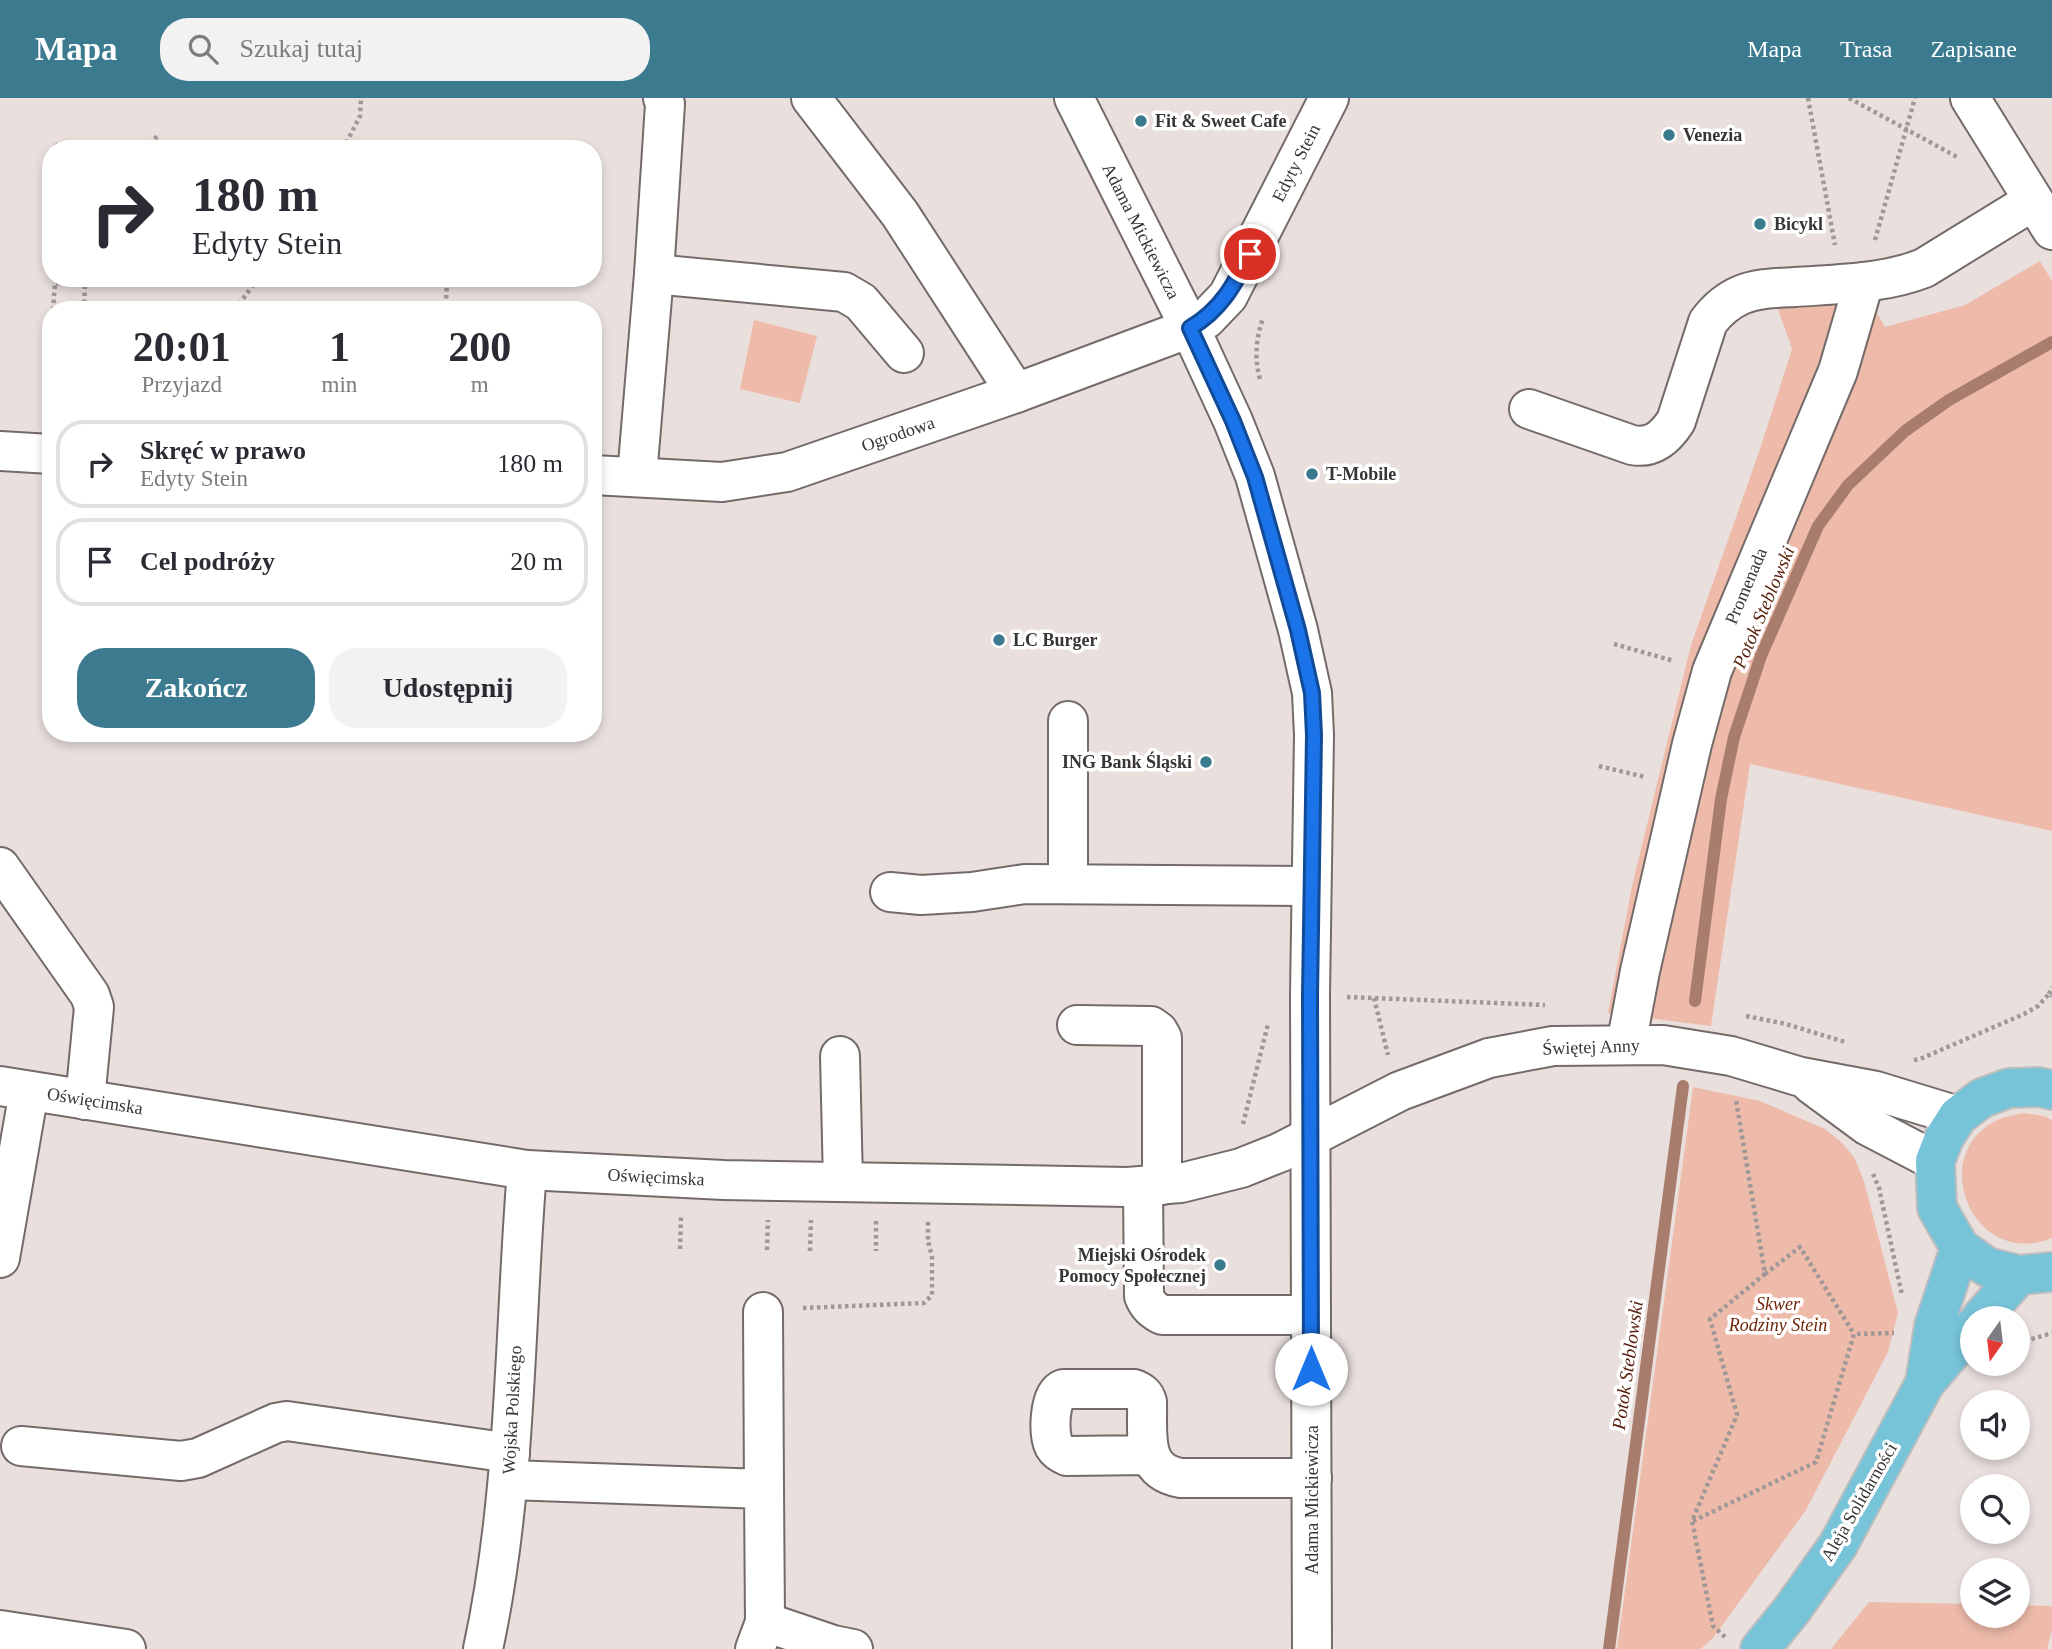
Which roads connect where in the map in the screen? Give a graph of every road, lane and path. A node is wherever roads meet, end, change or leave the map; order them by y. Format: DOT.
graph roads {
  1 [pos="361,98"];
  2 [pos="663,98"];
  3 [pos="811,98"];
  4 [pos="1074,98"];
  5 [pos="1329,98"];
  6 [pos="1808,98"];
  7 [pos="1850,98"];
  8 [pos="1915,98"];
  9 [pos="1970,98"];
  10 [pos="1905,131"];
  11 [pos="159,134"];
  12 [pos="153,140"];
  13 [pos="348,140"];
  14 [pos="1965,161"];
  15 [pos="2043,216"];
  16 [pos="654,274"];
  17 [pos="1853,283"];
  18 [pos="1190,328"];
  19 [pos="904,353"];
  20 [pos="1016,393"];
  21 [pos="1529,408"];
  22 [pos="0,451"];
  23 [pos="42,453"];
  24 [pos="602,475"];
  25 [pos="637,476"];
  26 [pos="1614,644"];
  27 [pos="1712,671"];
  28 [pos="1068,721"];
  29 [pos="0,867"];
  30 [pos="1068,884"];
  31 [pos="1311,886"];
  32 [pos="890,892"];
  33 [pos="2052,987"];
  34 [pos="2050,995"];
  35 [pos="1339,996"];
  36 [pos="1374,998"];
  37 [pos="1546,1005"];
  38 [pos="1270,1014"];
  39 [pos="1077,1025"];
  40 [pos="1626,1045"];
  41 [pos="840,1056"];
  42 [pos="1390,1060"];
  43 [pos="1906,1060"];
  44 [pos="1801,1077"];
  45 [pos="2048,1079"];
  46 [pos="14,1088"];
  47 [pos="1735,1098"];
  48 [pos="85,1100"];
  49 [pos="1958,1116"];
  50 [pos="1241,1132"];
  51 [pos="1311,1137"];
  52 [pos="1935,1161"];
  53 [pos="1870,1166"];
  54 [pos="527,1170"];
  55 [pos="843,1182"];
  56 [pos="1153,1186"];
  57 [pos="681,1203"];
  58 [pos="768,1216"];
  59 [pos="811,1216"];
  60 [pos="876,1217"];
  61 [pos="928,1217"];
  62 [pos="928,1241"];
  63 [pos="1960,1248"];
  64 [pos="680,1249"];
  65 [pos="767,1250"];
  66 [pos="810,1251"];
  67 [pos="876,1251"];
  68 [pos="929,1252"];
  69 [pos="0,1258"];
  70 [pos="1765,1274"];
  71 [pos="2035,1274"];
  72 [pos="1903,1301"];
  73 [pos="1995,1306"];
  74 [pos="764,1311"];
  75 [pos="1311,1315"];
  76 [pos="1901,1333"];
  77 [pos="2052,1333"];
  78 [pos="1854,1334"];
  79 [pos="2030,1339"];
  80 [pos="1960,1342"];
  81 [pos="1925,1383"];
  82 [pos="20,1446"];
  83 [pos="1149,1455"];
  84 [pos="509,1466"];
  85 [pos="1312,1478"];
  86 [pos="764,1489"];
  87 [pos="1692,1521"];
  88 [pos="1713,1626"];
  89 [pos="0,1630"];
  90 [pos="760,1636"];
  91 [pos="840,1648"];
  92 [pos="126,1649"];
  93 [pos="483,1649"];
  94 [pos="1312,1649"];
  95 [pos="1760,1649"];
  1 -- 13 [label="path"];
  2 -- 16 [label="street"];
  3 -- 20 [label="street"];
  4 -- 18 [label="street, Adama Mickiewicza"];
  5 -- 18 [label="street, Edyty Stein"];
  6 -- 17 [label="path"];
  7 -- 10 [label="path"];
  8 -- 10 [label="path"];
  9 -- 15 [label="street"];
  10 -- 14 [label="path"];
  10 -- 17 [label="path"];
  11 -- 12 [label="path"];
  15 -- 17 [label="street"];
  16 -- 19 [label="street"];
  16 -- 25 [label="street"];
  17 -- 21 [label="street"];
  17 -- 27 [label="street, Promenada"];
  18 -- 20 [label="street, Ogrodowa"];
  18 -- 31 [label="street, Adama Mickiewicza"];
  20 -- 25 [label="street, Ogrodowa"];
  22 -- 23 [label="street"];
  24 -- 25 [label="street, Ogrodowa"];
  26 -- 27 [label="path"];
  27 -- 40 [label="street, Promenada"];
  28 -- 30 [label="street"];
  29 -- 48 [label="street"];
  30 -- 31 [label="street"];
  30 -- 32 [label="street"];
  31 -- 51 [label="street, Adama Mickiewicza"];
  33 -- 34 [label="path"];
  34 -- 43 [label="path"];
  35 -- 36 [label="path"];
  36 -- 37 [label="path"];
  36 -- 42 [label="path"];
  38 -- 50 [label="path"];
  39 -- 56 [label="street"];
  40 -- 44 [label="street, Świętej Anny"];
  40 -- 51 [label="street, Świętej Anny"];
  41 -- 55 [label="street"];
  44 -- 49 [label="street, Świętej Anny"];
  44 -- 52 [label="street, Świętej Anny"];
  45 -- 49 [label="main road"];
  46 -- 48 [label="street, Oświęcimska"];
  46 -- 69 [label="street"];
  47 -- 70 [label="path"];
  48 -- 54 [label="street, Oświęcimska"];
  49 -- 52 [label="main road"];
  51 -- 56 [label="street, Oświęcimska"];
  51 -- 75 [label="street, Adama Mickiewicza"];
  52 -- 63 [label="main road"];
  53 -- 72 [label="path"];
  54 -- 55 [label="street, Oświęcimska"];
  54 -- 84 [label="street, Wojska Polskiego"];
  55 -- 56 [label="street, Oświęcimska"];
  56 -- 75 [label="street"];
  57 -- 64 [label="path"];
  58 -- 65 [label="path"];
  59 -- 66 [label="path"];
  60 -- 67 [label="path"];
  61 -- 62 [label="path"];
  62 -- 68 [label="path"];
  62 -- 74 [label="path"];
  63 -- 71 [label="main road"];
  63 -- 81 [label="main road, Aleja Solidarności"];
  70 -- 78 [label="path"];
  70 -- 87 [label="path"];
  71 -- 73 [label="main road"];
  74 -- 86 [label="street"];
  75 -- 85 [label="street, Adama Mickiewicza"];
  76 -- 78 [label="path"];
  77 -- 79 [label="path"];
  78 -- 87 [label="path"];
  80 -- 81 [label="main road, Aleja Solidarności"];
  81 -- 95 [label="main road, Aleja Solidarności"];
  82 -- 84 [label="street"];
  83 -- 85 [label="street"];
  84 -- 86 [label="street"];
  84 -- 93 [label="street, Wojska Polskiego"];
  85 -- 94 [label="street, Adama Mickiewicza"];
  86 -- 90 [label="street"];
  87 -- 88 [label="path"];
  89 -- 92 [label="street"];
  90 -- 91 [label="street"];
}
